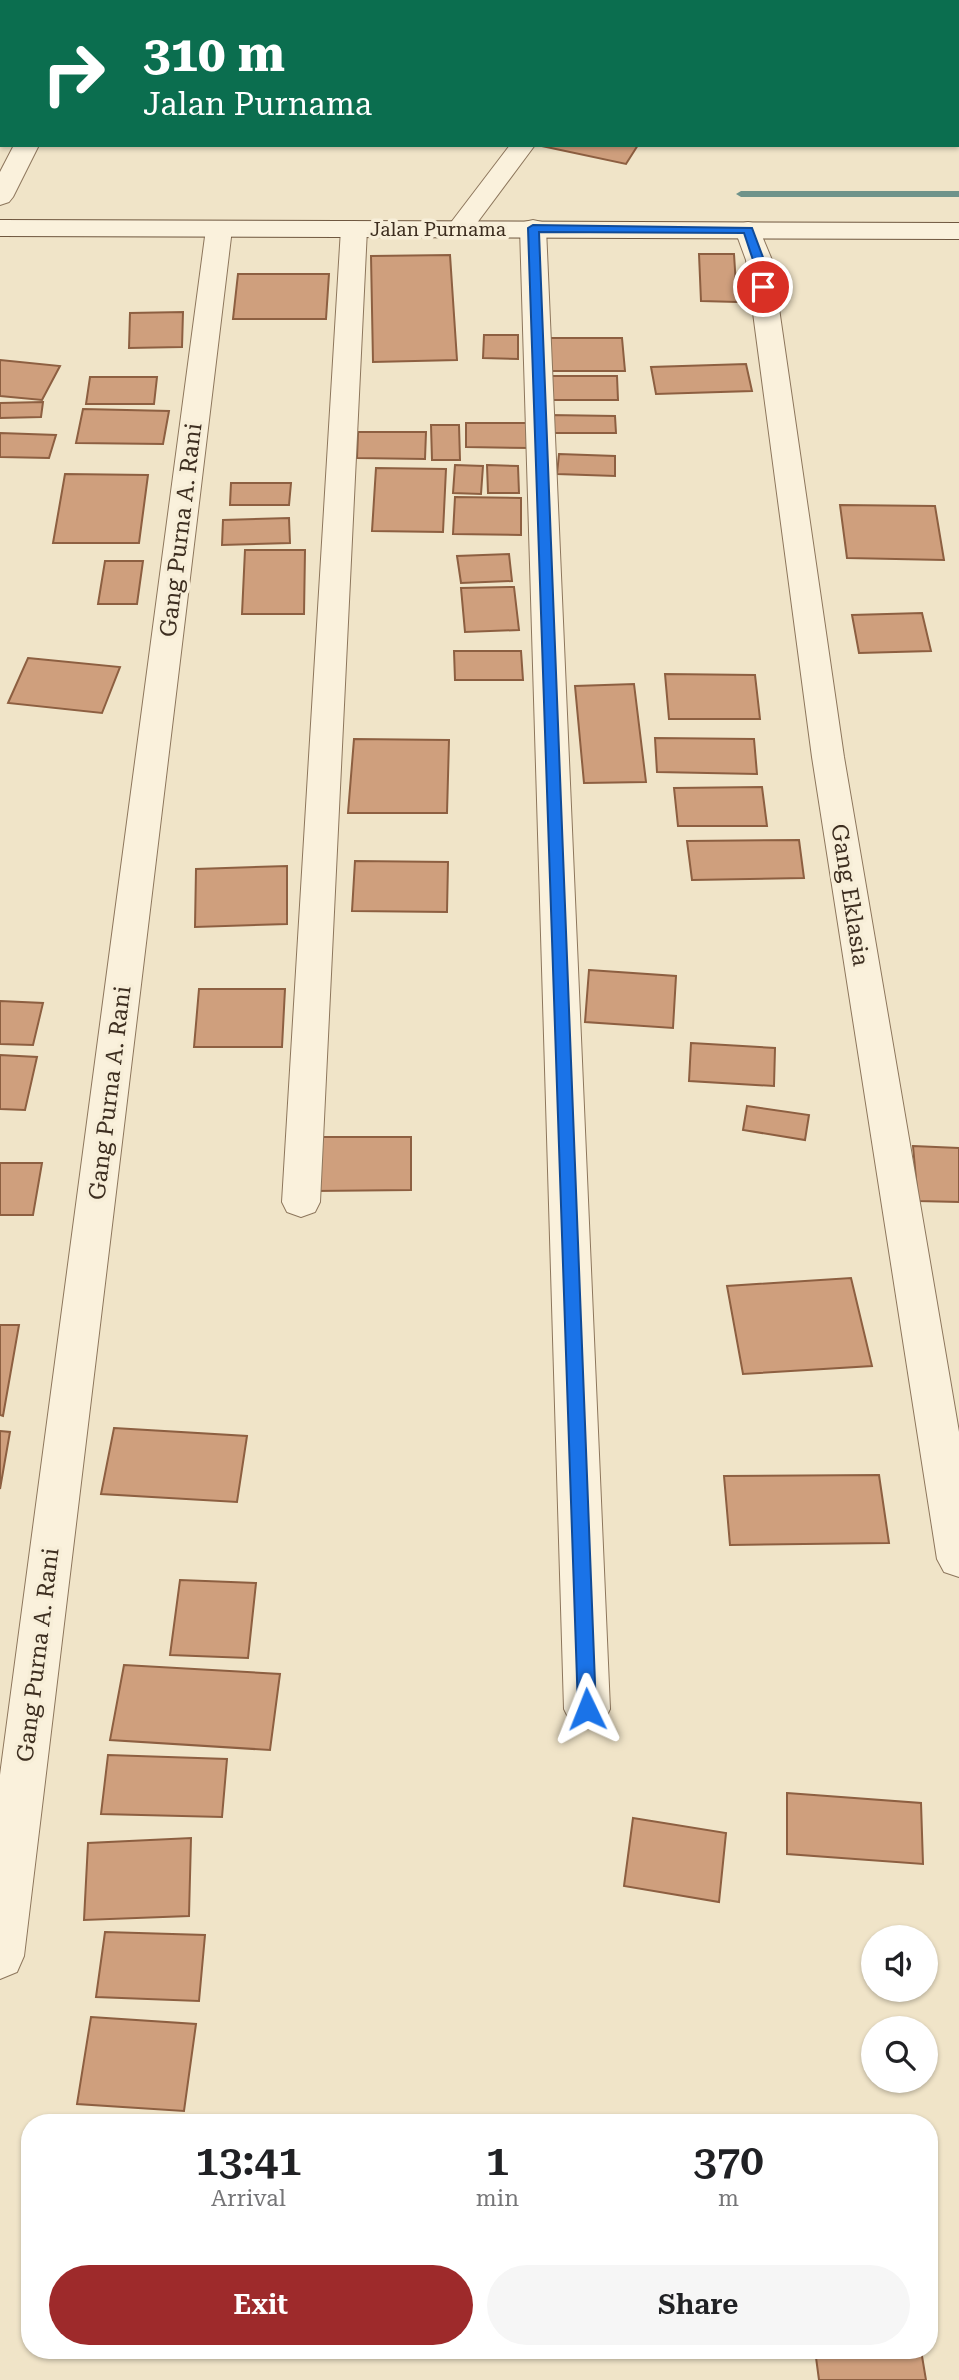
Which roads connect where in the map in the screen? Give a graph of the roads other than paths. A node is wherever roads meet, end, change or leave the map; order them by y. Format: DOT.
graph roads {
  1 [pos="26,147"];
  2 [pos="522,147"];
  3 [pos="0,197"];
  4 [pos="0,228"];
  5 [pos="533,228"];
  6 [pos="219,229"];
  7 [pos="354,229"];
  8 [pos="460,229"];
  9 [pos="748,230"];
  10 [pos="959,231"];
  11 [pos="301,1202"];
  12 [pos="959,1559"];
  13 [pos="587,1709"];
  14 [pos="0,1956"];
  1 -- 3 [label="street"];
  2 -- 8 [label="street"];
  4 -- 6 [label="street, Jalan Purnama"];
  5 -- 8 [label="street, Jalan Purnama"];
  5 -- 9 [label="street, Jalan Purnama"];
  5 -- 13 [label="street"];
  6 -- 7 [label="street, Jalan Purnama"];
  6 -- 14 [label="street, Gang Purna A. Rani"];
  7 -- 8 [label="street, Jalan Purnama"];
  7 -- 11 [label="street"];
  9 -- 10 [label="street, Jalan Purnama"];
  9 -- 12 [label="street, Gang Eklasia"];
}
